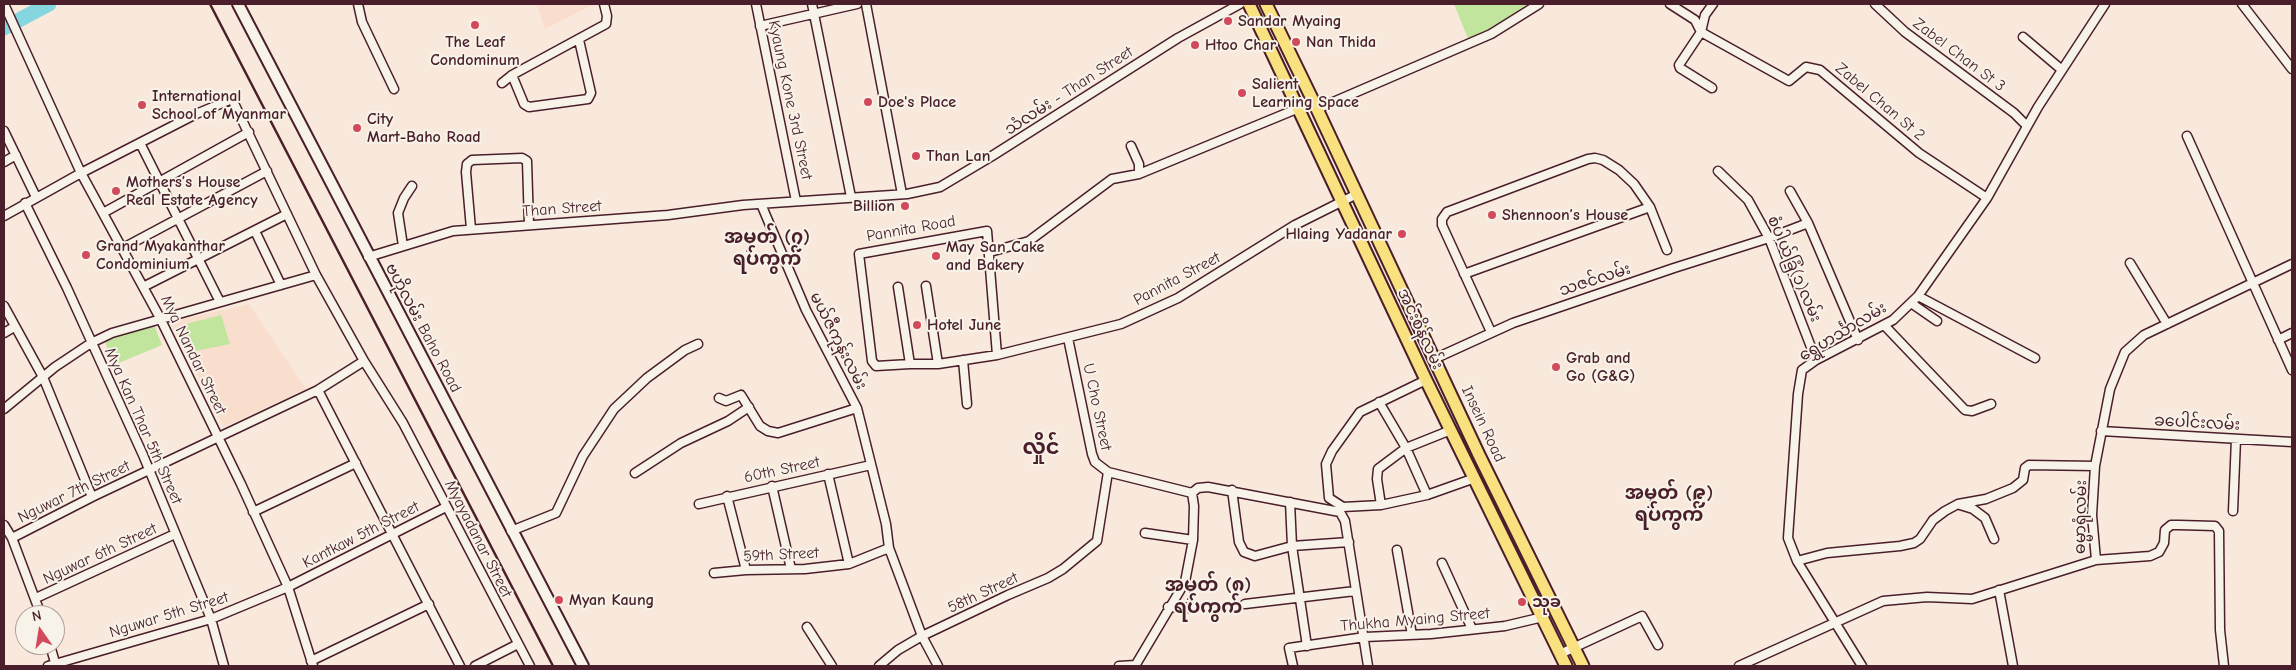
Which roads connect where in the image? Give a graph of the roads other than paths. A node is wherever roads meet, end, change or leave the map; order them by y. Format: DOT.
graph roads {
  1 [pos="4,4"];
  2 [pos="238,4"];
  3 [pos="358,4"];
  4 [pos="604,4"];
  5 [pos="756,4"];
  6 [pos="812,4"];
  7 [pos="858,4"];
  8 [pos="866,4"];
  9 [pos="1248,4"];
  10 [pos="1266,4"];
  11 [pos="1539,4"];
  12 [pos="1670,4"];
  13 [pos="1713,4"];
  14 [pos="1876,4"];
  15 [pos="2104,4"];
  16 [pos="2242,4"];
  17 [pos="814,14"];
  18 [pos="760,26"];
  19 [pos="1701,32"];
  20 [pos="2023,37"];
  21 [pos="579,40"];
  22 [pos="2292,69"];
  23 [pos="2062,70"];
  24 [pos="512,75"];
  25 [pos="502,83"];
  26 [pos="1712,88"];
  27 [pos="394,89"];
  28 [pos="1317,109"];
  29 [pos="1301,111"];
  30 [pos="2027,126"];
  31 [pos="4,131"];
  32 [pos="249,132"];
  33 [pos="2187,136"];
  34 [pos="140,143"];
  35 [pos="1130,146"];
  36 [pos="16,155"];
  37 [pos="4,162"];
  38 [pos="267,171"];
  39 [pos="1718,171"];
  40 [pos="81,173"];
  41 [pos="1139,174"];
  42 [pos="160,181"];
  43 [pos="412,186"];
  44 [pos="1790,191"];
  45 [pos="902,194"];
  46 [pos="1357,194"];
  47 [pos="36,197"];
  48 [pos="851,197"];
  49 [pos="1987,198"];
  50 [pos="796,201"];
  51 [pos="1342,201"];
  52 [pos="25,203"];
  53 [pos="760,204"];
  54 [pos="1650,207"];
  55 [pos="103,213"];
  56 [pos="287,214"];
  57 [pos="4,216"];
  58 [pos="179,219"];
  59 [pos="1808,223"];
  60 [pos="529,225"];
  61 [pos="471,230"];
  62 [pos="255,231"];
  63 [pos="1769,238"];
  64 [pos="403,246"];
  65 [pos="122,248"];
  66 [pos="1667,250"];
  67 [pos="990,252"];
  68 [pos="368,257"];
  69 [pos="198,258"];
  70 [pos="2130,263"];
  71 [pos="2292,264"];
  72 [pos="1394,274"];
  73 [pos="1464,274"];
  74 [pos="316,275"];
  75 [pos="1380,280"];
  76 [pos="2252,284"];
  77 [pos="281,285"];
  78 [pos="926,286"];
  79 [pos="143,287"];
  80 [pos="898,287"];
  81 [pos="1918,296"];
  82 [pos="220,302"];
  83 [pos="1911,303"];
  84 [pos="4,306"];
  85 [pos="160,318"];
  86 [pos="1937,321"];
  87 [pos="2167,324"];
  88 [pos="1884,325"];
  89 [pos="14,326"];
  90 [pos="1491,332"];
  91 [pos="2292,333"];
  92 [pos="4,334"];
  93 [pos="1068,338"];
  94 [pos="1858,340"];
  95 [pos="2278,340"];
  96 [pos="91,342"];
  97 [pos="698,344"];
  98 [pos="997,355"];
  99 [pos="2035,358"];
  100 [pos="1434,359"];
  101 [pos="963,360"];
  102 [pos="1816,360"];
  103 [pos="364,361"];
  104 [pos="910,364"];
  105 [pos="938,364"];
  106 [pos="1420,364"];
  107 [pos="2292,370"];
  108 [pos="43,377"];
  109 [pos="1426,380"];
  110 [pos="318,390"];
  111 [pos="719,398"];
  112 [pos="1379,402"];
  113 [pos="966,404"];
  114 [pos="1991,404"];
  115 [pos="749,407"];
  116 [pos="856,408"];
  117 [pos="4,409"];
  118 [pos="1451,430"];
  119 [pos="2101,431"];
  120 [pos="218,438"];
  121 [pos="2236,439"];
  122 [pos="2292,442"];
  123 [pos="1406,448"];
  124 [pos="356,463"];
  125 [pos="871,465"];
  126 [pos="2095,466"];
  127 [pos="149,470"];
  128 [pos="1108,472"];
  129 [pos="635,473"];
  130 [pos="828,474"];
  131 [pos="1475,478"];
  132 [pos="772,486"];
  133 [pos="1232,490"];
  134 [pos="1192,493"];
  135 [pos="1427,495"];
  136 [pos="727,496"];
  137 [pos="92,497"];
  138 [pos="1290,502"];
  139 [pos="699,504"];
  140 [pos="1958,504"];
  141 [pos="1381,505"];
  142 [pos="446,507"];
  143 [pos="2233,511"];
  144 [pos="254,512"];
  145 [pos="4,524"];
  146 [pos="511,530"];
  147 [pos="1145,533"];
  148 [pos="175,534"];
  149 [pos="393,535"];
  150 [pos="12,538"];
  151 [pos="1994,539"];
  152 [pos="1193,540"];
  153 [pos="1349,542"];
  154 [pos="1292,546"];
  155 [pos="889,548"];
  156 [pos="1397,550"];
  157 [pos="2096,560"];
  158 [pos="1797,561"];
  159 [pos="849,564"];
  160 [pos="1442,564"];
  161 [pos="791,569"];
  162 [pos="746,570"];
  163 [pos="714,573"];
  164 [pos="288,587"];
  165 [pos="1999,590"];
  166 [pos="1355,591"];
  167 [pos="36,598"];
  168 [pos="1301,598"];
  169 [pos="429,604"];
  170 [pos="1245,604"];
  171 [pos="38,605"];
  172 [pos="1168,607"];
  173 [pos="1193,608"];
  174 [pos="1543,617"];
  175 [pos="210,619"];
  176 [pos="1834,623"];
  177 [pos="806,627"];
  178 [pos="1472,629"];
  179 [pos="1412,635"];
  180 [pos="922,636"];
  181 [pos="1365,638"];
  182 [pos="518,644"];
  183 [pos="1658,645"];
  184 [pos="1307,646"];
  185 [pos="1573,646"];
  186 [pos="1560,654"];
  187 [pos="312,664"];
  188 [pos="53,665"];
  189 [pos="1135,665"];
  190 [pos="224,666"];
  191 [pos="460,666"];
  192 [pos="475,666"];
  193 [pos="530,666"];
  194 [pos="583,666"];
  195 [pos="832,666"];
  196 [pos="879,666"];
  197 [pos="938,666"];
  198 [pos="1119,666"];
  199 [pos="1292,666"];
  200 [pos="1368,666"];
  201 [pos="1566,666"];
  202 [pos="1583,666"];
  203 [pos="1739,666"];
  204 [pos="1862,666"];
  205 [pos="2013,666"];
  206 [pos="2224,666"];
  1 -- 40 [label="street, Mya Nandar Street"];
  2 -- 68 [label="main road, ဗဟိုလမ်း Baho Road"];
  3 -- 27 [label="street"];
  4 -- 21 [label="street"];
  5 -- 18 [label="street, Kyaung Kone 3rd Street"];
  6 -- 17 [label="street"];
  7 -- 17 [label="street"];
  8 -- 45 [label="street"];
  9 -- 29 [label="main road, အင်းစိန်လမ်း"];
  9 -- 45 [label="street, သံလမ်း - Than Street"];
  10 -- 28 [label="main road, Insein Road"];
  11 -- 28 [label="street"];
  12 -- 19 [label="street"];
  13 -- 19 [label="street"];
  14 -- 30 [label="street, Zabel Chan St 3"];
  15 -- 23 [label="street, ရွှေဟင်္သာလမ်း"];
  16 -- 22 [label="street"];
  17 -- 18 [label="street"];
  17 -- 48 [label="street"];
  18 -- 50 [label="street, Kyaung Kone 3rd Street"];
  19 -- 26 [label="street"];
  19 -- 49 [label="street, Zabel Chan St 2"];
  20 -- 23 [label="street"];
  21 -- 24 [label="street"];
  21 -- 24 [label="street"];
  23 -- 30 [label="street, ရွှေဟင်္သာလမ်း"];
  24 -- 25 [label="street"];
  28 -- 29 [label="main road"];
  28 -- 46 [label="main road, Insein Road"];
  29 -- 41 [label="street"];
  29 -- 51 [label="main road, အင်းစိန်လမ်း"];
  30 -- 49 [label="street, ရွှေဟင်္သာလမ်း"];
  31 -- 36 [label="street"];
  32 -- 34 [label="street, Myayadanar Street"];
  32 -- 38 [label="street, Myayadanar Street"];
  32 -- 42 [label="street"];
  33 -- 76 [label="street"];
  34 -- 40 [label="street"];
  34 -- 42 [label="street"];
  35 -- 41 [label="street"];
  36 -- 37 [label="street"];
  36 -- 47 [label="street"];
  38 -- 56 [label="street, Myayadanar Street"];
  38 -- 58 [label="street"];
  39 -- 63 [label="street, စံပါယ်ခြံ(၁)လမ်း"];
  40 -- 47 [label="street"];
  40 -- 55 [label="street, Mya Nandar Street"];
  41 -- 67 [label="street"];
  42 -- 55 [label="street"];
  42 -- 58 [label="street"];
  43 -- 64 [label="street"];
  44 -- 59 [label="street"];
  45 -- 48 [label="street, သံလမ်း - Than Street"];
  46 -- 51 [label="street, Pannita Street"];
  46 -- 72 [label="main road, Insein Road"];
  47 -- 52 [label="street"];
  48 -- 50 [label="street, သံလမ်း - Than Street"];
  49 -- 81 [label="street, ရွှေဟင်္သာလမ်း"];
  50 -- 53 [label="street, သံလမ်း - Than Street"];
  51 -- 75 [label="main road, အင်းစိန်လမ်း"];
  51 -- 93 [label="street, Pannita Street"];
  52 -- 57 [label="street"];
  52 -- 96 [label="street, Mya Kan Thar 5th Street"];
  53 -- 60 [label="street, Than Street"];
  53 -- 116 [label="street, မယ်ဇီကုန်းလမ်း"];
  54 -- 66 [label="street"];
  54 -- 73 [label="street"];
  54 -- 73 [label="street"];
  55 -- 65 [label="street, Mya Nandar Street"];
  56 -- 62 [label="street"];
  56 -- 74 [label="street, Myayadanar Street"];
  58 -- 65 [label="street"];
  58 -- 69 [label="street"];
  59 -- 63 [label="street, သဇင်လမ်း"];
  59 -- 94 [label="street"];
  60 -- 61 [label="street, Than Street"];
  60 -- 61 [label="street"];
  61 -- 64 [label="street, Than Street"];
  62 -- 69 [label="street"];
  62 -- 77 [label="street"];
  63 -- 90 [label="street, သဇင်လမ်း"];
  63 -- 102 [label="street, စံပါယ်ခြံ(၁)လမ်း"];
  64 -- 68 [label="street, Than Street"];
  65 -- 79 [label="street, Mya Nandar Street"];
  67 -- 98 [label="street"];
  67 -- 104 [label="street, Pannita Road"];
  68 -- 146 [label="main road, ဗဟိုလမ်း Baho Road"];
  69 -- 79 [label="street"];
  69 -- 82 [label="street"];
  70 -- 87 [label="street"];
  71 -- 76 [label="street, ဓမ္မာရုံလမ်း"];
  72 -- 75 [label="main road"];
  72 -- 100 [label="main road, Insein Road"];
  73 -- 90 [label="street"];
  74 -- 77 [label="street"];
  74 -- 103 [label="street, Myayadanar Street"];
  75 -- 106 [label="main road, အင်းစိန်လမ်း"];
  76 -- 87 [label="street, ဓမ္မာရုံလမ်း"];
  76 -- 95 [label="street"];
  77 -- 82 [label="street"];
  78 -- 105 [label="street"];
  79 -- 85 [label="street, Mya Nandar Street"];
  80 -- 104 [label="street"];
  81 -- 83 [label="street, ရွှေဟင်္သာလမ်း"];
  81 -- 99 [label="street"];
  82 -- 85 [label="street"];
  83 -- 86 [label="street"];
  83 -- 88 [label="street, ရွှေဟင်္သာလမ်း"];
  84 -- 89 [label="street"];
  85 -- 96 [label="street"];
  85 -- 120 [label="street, Mya Nandar Street"];
  87 -- 119 [label="street, ဓမ္မာရုံလမ်း"];
  88 -- 94 [label="street, ရွှေဟင်္သာလမ်း"];
  88 -- 114 [label="street"];
  89 -- 92 [label="street"];
  89 -- 108 [label="street"];
  90 -- 100 [label="street, သဇင်လမ်း"];
  91 -- 95 [label="street"];
  93 -- 98 [label="street, Pannita Street"];
  93 -- 128 [label="street, U Cho Street"];
  94 -- 102 [label="street, ရွှေဟင်္သာလမ်း"];
  95 -- 107 [label="street"];
  96 -- 108 [label="street"];
  96 -- 127 [label="street, Mya Kan Thar 5th Street"];
  97 -- 146 [label="street"];
  98 -- 101 [label="street, Pannita Street"];
  100 -- 106 [label="main road"];
  100 -- 185 [label="main road, Insein Road"];
  101 -- 105 [label="street, Pannita Street"];
  101 -- 113 [label="street"];
  102 -- 158 [label="street, ရွှေဟင်္သာလမ်း"];
  103 -- 110 [label="street, Nguwar 7th Street"];
  103 -- 142 [label="street, Myayadanar Street"];
  104 -- 105 [label="street, Pannita Street"];
  106 -- 109 [label="main road, အင်းစိန်လမ်း"];
  108 -- 117 [label="street"];
  108 -- 137 [label="street"];
  109 -- 112 [label="street"];
  109 -- 118 [label="main road, အင်းစိန်လမ်း"];
  110 -- 120 [label="street, Nguwar 7th Street"];
  110 -- 124 [label="street"];
  111 -- 115 [label="street"];
  112 -- 123 [label="street"];
  112 -- 141 [label="street"];
  115 -- 116 [label="street"];
  115 -- 129 [label="street"];
  116 -- 125 [label="street, မယ်ဇီကုန်းလမ်း"];
  118 -- 123 [label="street"];
  118 -- 131 [label="main road, အင်းစိန်လမ်း"];
  119 -- 121 [label="street, ခပေါင်းလမ်း"];
  119 -- 126 [label="street, ဓမ္မာရုံလမ်း"];
  120 -- 127 [label="street, Nguwar 7th Street"];
  120 -- 144 [label="street, Mya Nandar Street"];
  121 -- 122 [label="street, ခပေါင်းလမ်း"];
  121 -- 143 [label="street"];
  123 -- 135 [label="street"];
  123 -- 141 [label="street"];
  124 -- 144 [label="street"];
  124 -- 149 [label="street"];
  125 -- 130 [label="street, 60th Street"];
  125 -- 155 [label="street, မယ်ဇီကုန်းလမ်း"];
  126 -- 140 [label="street"];
  126 -- 157 [label="street, ဓမ္မာရုံလမ်း"];
  127 -- 137 [label="street, Nguwar 7th Street"];
  127 -- 148 [label="street, Mya Kan Thar 5th Street"];
  128 -- 134 [label="street, U Cho Street"];
  128 -- 180 [label="street, 58th Street"];
  130 -- 132 [label="street, 60th Street"];
  130 -- 159 [label="street"];
  131 -- 135 [label="street"];
  131 -- 174 [label="main road, အင်းစိန်လမ်း"];
  132 -- 136 [label="street, 60th Street"];
  132 -- 161 [label="street"];
  133 -- 134 [label="street"];
  133 -- 138 [label="street"];
  133 -- 154 [label="street"];
  134 -- 152 [label="street"];
  135 -- 141 [label="street"];
  136 -- 139 [label="street, 60th Street"];
  136 -- 162 [label="street"];
  137 -- 150 [label="street, Nguwar 7th Street"];
  138 -- 153 [label="street"];
  138 -- 154 [label="street"];
  140 -- 151 [label="street"];
  140 -- 158 [label="street"];
  142 -- 149 [label="street, Kantkaw 5th Street"];
  142 -- 182 [label="street, Myayadanar Street"];
  144 -- 164 [label="street, Mya Nandar Street"];
  145 -- 150 [label="street"];
  146 -- 194 [label="main road, ဗဟိုလမ်း Baho Road"];
  147 -- 152 [label="street"];
  148 -- 167 [label="street, Nguwar 6th Street"];
  148 -- 175 [label="street, Mya Kan Thar 5th Street"];
  149 -- 164 [label="street, Kantkaw 5th Street"];
  149 -- 169 [label="street"];
  150 -- 167 [label="street"];
  152 -- 172 [label="street"];
  153 -- 154 [label="street"];
  153 -- 166 [label="street"];
  154 -- 168 [label="street"];
  155 -- 159 [label="street, 59th Street"];
  155 -- 180 [label="street, မယ်ဇီကုန်းလမ်း"];
  156 -- 179 [label="street"];
  157 -- 165 [label="street, ဓမ္မာရုံလမ်း"];
  157 -- 206 [label="street"];
  158 -- 176 [label="street, ရွှေဟင်္သာလမ်း"];
  159 -- 161 [label="street, 59th Street"];
  160 -- 178 [label="street"];
  161 -- 162 [label="street, 59th Street"];
  162 -- 163 [label="street, 59th Street"];
  164 -- 175 [label="street, Nguwar 5th Street"];
  164 -- 187 [label="street, Mya Nandar Street"];
  165 -- 176 [label="street, ဓမ္မာရုံလမ်း"];
  165 -- 205 [label="street"];
  166 -- 168 [label="street"];
  166 -- 181 [label="street"];
  167 -- 171 [label="street"];
  168 -- 170 [label="street"];
  168 -- 184 [label="street"];
  169 -- 187 [label="street"];
  169 -- 191 [label="street"];
  172 -- 173 [label="street"];
  172 -- 189 [label="street"];
  174 -- 178 [label="street, Thukha Myaing Street"];
  174 -- 186 [label="main road, အင်းစိန်လမ်း"];
  175 -- 188 [label="street, Nguwar 5th Street"];
  175 -- 190 [label="street, Mya Kan Thar 5th Street"];
  176 -- 203 [label="street, ဓမ္မာရုံလမ်း"];
  176 -- 204 [label="street, ရွှေဟင်္သာလမ်း"];
  177 -- 195 [label="street"];
  178 -- 179 [label="street, Thukha Myaing Street"];
  179 -- 181 [label="street, Thukha Myaing Street"];
  180 -- 196 [label="street, 58th Street"];
  180 -- 197 [label="street, မယ်ဇီကုန်းလမ်း"];
  181 -- 184 [label="street, Thukha Myaing Street"];
  181 -- 200 [label="street"];
  182 -- 192 [label="street"];
  182 -- 193 [label="street, Myayadanar Street"];
  183 -- 185 [label="street"];
  184 -- 199 [label="street, Thukha Myaing Street"];
  185 -- 186 [label="street"];
  185 -- 202 [label="main road, Insein Road"];
  186 -- 201 [label="main road, အင်းစိန်လမ်း"];
  189 -- 198 [label="street"];
}
